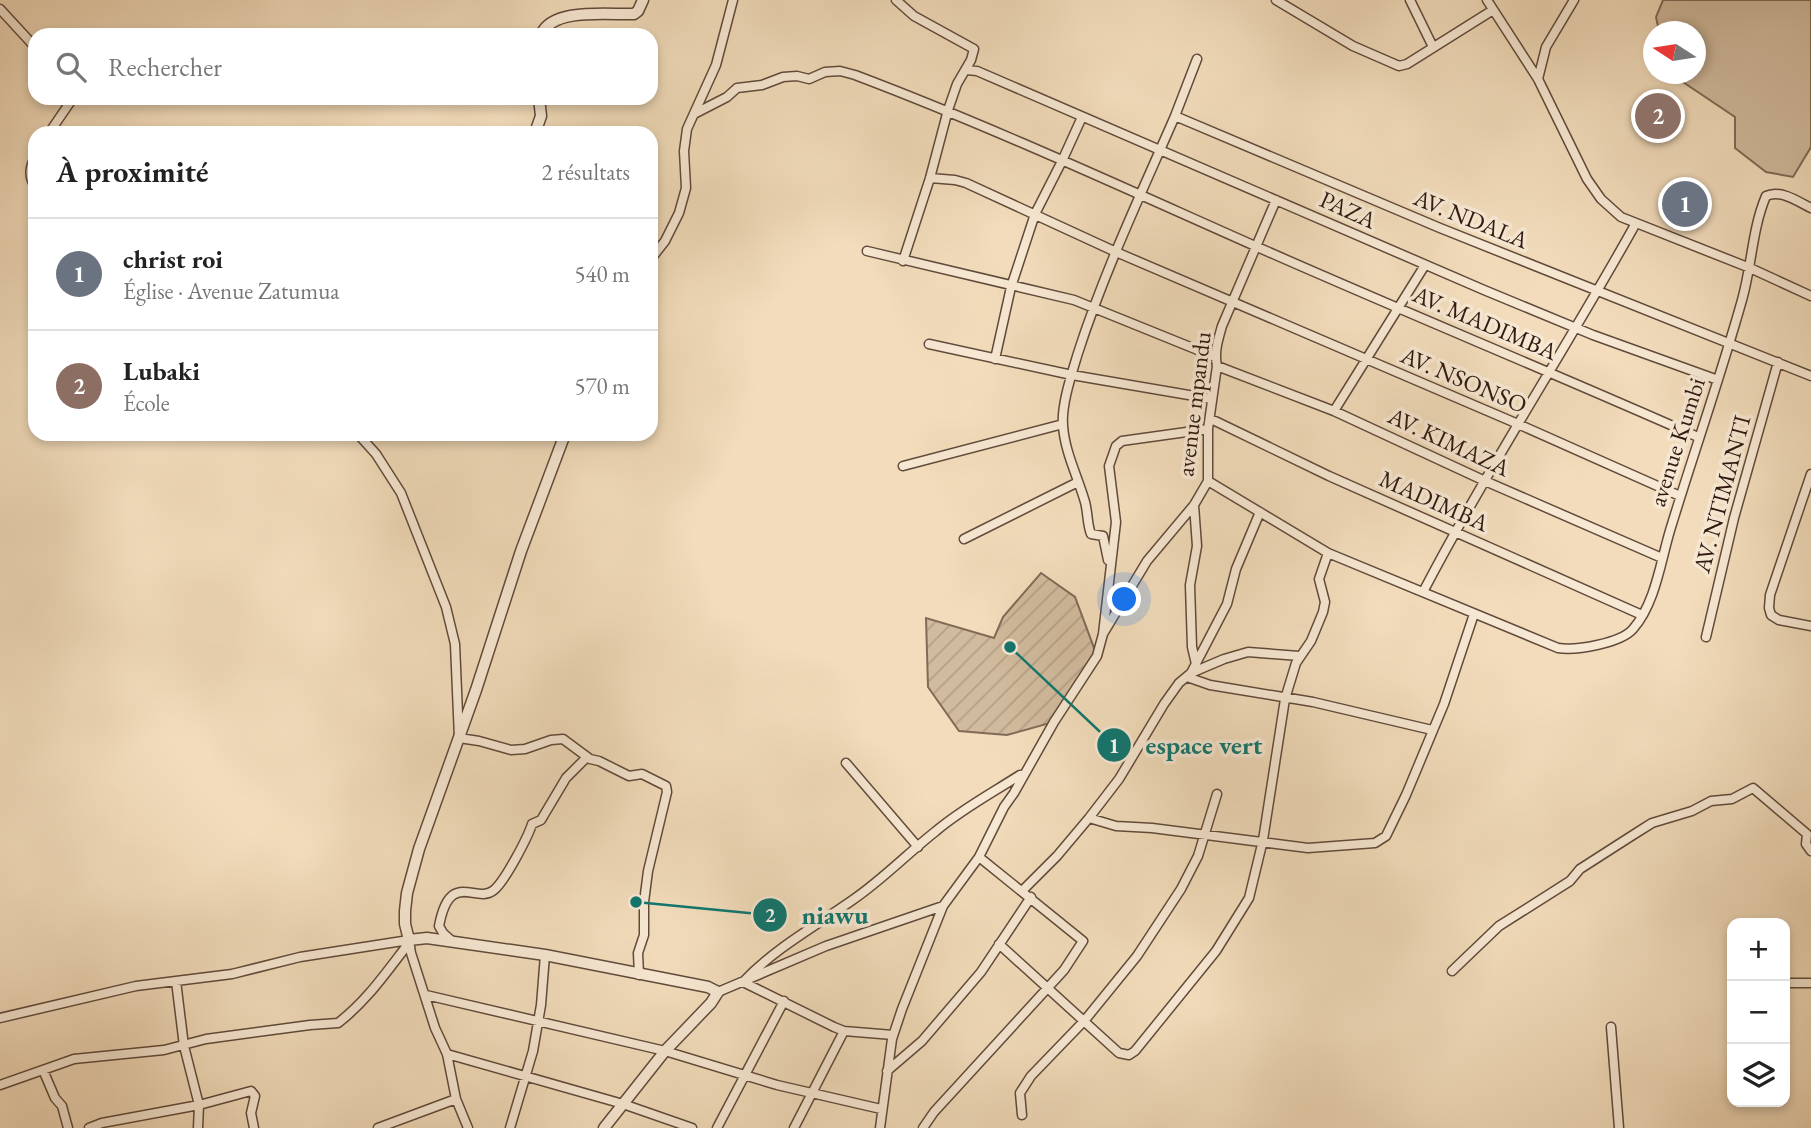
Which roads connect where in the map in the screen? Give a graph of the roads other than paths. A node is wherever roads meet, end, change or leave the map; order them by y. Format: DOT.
graph roads {
  1 [pos="643,0"];
  2 [pos="733,0"];
  3 [pos="896,0"];
  4 [pos="1276,0"];
  5 [pos="1410,0"];
  6 [pos="1487,0"];
  7 [pos="1565,0"];
  8 [pos="1574,0"];
  9 [pos="0,9"];
  10 [pos="1271,9"];
  11 [pos="1493,10"];
  12 [pos="1565,19"];
  13 [pos="545,28"];
  14 [pos="28,39"];
  15 [pos="1433,47"];
  16 [pos="1196,59"];
  17 [pos="966,70"];
  18 [pos="1538,79"];
  19 [pos="68,105"];
  20 [pos="540,105"];
  21 [pos="948,110"];
  22 [pos="694,114"];
  23 [pos="1175,116"];
  24 [pos="1082,117"];
  25 [pos="54,126"];
  26 [pos="538,126"];
  27 [pos="1161,150"];
  28 [pos="1062,161"];
  29 [pos="930,178"];
  30 [pos="1140,195"];
  31 [pos="1276,200"];
  32 [pos="1811,208"];
  33 [pos="1035,214"];
  34 [pos="1636,223"];
  35 [pos="1257,247"];
  36 [pos="658,248"];
  37 [pos="867,251"];
  38 [pos="1116,251"];
  39 [pos="903,261"];
  40 [pos="1425,265"];
  41 [pos="1750,268"];
  42 [pos="1012,287"];
  43 [pos="1598,290"];
  44 [pos="1811,296"];
  45 [pos="1232,302"];
  46 [pos="1094,307"];
  47 [pos="1399,308"];
  48 [pos="1576,327"];
  49 [pos="1730,343"];
  50 [pos="929,344"];
  51 [pos="1215,356"];
  52 [pos="995,359"];
  53 [pos="1367,359"];
  54 [pos="1778,362"];
  55 [pos="1217,366"];
  56 [pos="1550,371"];
  57 [pos="1072,375"];
  58 [pos="1811,376"];
  59 [pos="1718,380"];
  60 [pos="1212,399"];
  61 [pos="1334,411"];
  62 [pos="1211,419"];
  63 [pos="1063,424"];
  64 [pos="1518,424"];
  65 [pos="1208,429"];
  66 [pos="1698,437"];
  67 [pos="364,441"];
  68 [pos="562,441"];
  69 [pos="903,466"];
  70 [pos="1811,474"];
  71 [pos="1208,481"];
  72 [pos="1485,481"];
  73 [pos="1078,482"];
  74 [pos="1680,496"];
  75 [pos="1194,505"];
  76 [pos="1260,512"];
  77 [pos="1455,531"];
  78 [pos="964,539"];
  79 [pos="1328,553"];
  80 [pos="1662,558"];
  81 [pos="1111,569"];
  82 [pos="1423,592"];
  83 [pos="1474,614"];
  84 [pos="1642,615"];
  85 [pos="1811,626"];
  86 [pos="1103,634"];
  87 [pos="1706,637"];
  88 [pos="1299,656"];
  89 [pos="1196,664"];
  90 [pos="1189,675"];
  91 [pos="1285,699"];
  92 [pos="1432,730"];
  93 [pos="459,738"];
  94 [pos="587,757"];
  95 [pos="846,762"];
  96 [pos="1020,775"];
  97 [pos="1217,794"];
  98 [pos="1089,818"];
  99 [pos="1205,836"];
  100 [pos="1263,840"];
  101 [pos="918,846"];
  102 [pos="1811,852"];
  103 [pos="979,857"];
  104 [pos="1023,890"];
  105 [pos="1031,897"];
  106 [pos="943,906"];
  107 [pos="409,941"];
  108 [pos="453,942"];
  109 [pos="999,944"];
  110 [pos="545,956"];
  111 [pos="1452,971"];
  112 [pos="639,975"];
  113 [pos="176,981"];
  114 [pos="743,982"];
  115 [pos="1790,983"];
  116 [pos="1811,983"];
  117 [pos="1048,987"];
  118 [pos="718,992"];
  119 [pos="426,996"];
  120 [pos="784,1001"];
  121 [pos="0,1018"];
  122 [pos="1085,1020"];
  123 [pos="538,1021"];
  124 [pos="1611,1027"];
  125 [pos="844,1031"];
  126 [pos="893,1035"];
  127 [pos="184,1046"];
  128 [pos="665,1051"];
  129 [pos="447,1054"];
  130 [pos="43,1070"];
  131 [pos="887,1071"];
  132 [pos="527,1076"];
  133 [pos="746,1076"];
  134 [pos="0,1085"];
  135 [pos="813,1094"];
  136 [pos="456,1098"];
  137 [pos="623,1104"];
  138 [pos="199,1105"];
  139 [pos="881,1109"];
  140 [pos="1022,1115"];
  141 [pos="68,1128"];
  142 [pos="89,1128"];
  143 [pos="198,1128"];
  144 [pos="254,1128"];
  145 [pos="378,1128"];
  146 [pos="468,1128"];
  147 [pos="510,1128"];
  148 [pos="604,1128"];
  149 [pos="692,1128"];
  150 [pos="718,1128"];
  151 [pos="794,1128"];
  152 [pos="880,1128"];
  153 [pos="923,1128"];
  154 [pos="1619,1128"];
  1 -- 13 [label="street"];
  2 -- 22 [label="street"];
  3 -- 17 [label="street"];
  4 -- 10 [label="street"];
  4 -- 15 [label="street"];
  5 -- 15 [label="street"];
  6 -- 11 [label="street"];
  7 -- 12 [label="street"];
  8 -- 12 [label="street"];
  9 -- 14 [label="street"];
  11 -- 15 [label="street"];
  11 -- 18 [label="street"];
  12 -- 18 [label="street"];
  16 -- 23 [label="street"];
  17 -- 21 [label="street"];
  17 -- 24 [label="street, PAZA"];
  18 -- 34 [label="street"];
  19 -- 25 [label="street"];
  20 -- 26 [label="street"];
  21 -- 22 [label="street, AV. MADIMBA"];
  21 -- 28 [label="street, AV. MADIMBA"];
  21 -- 29 [label="street"];
  22 -- 36 [label="street"];
  23 -- 27 [label="street"];
  23 -- 43 [label="street, AV. NDALA"];
  24 -- 27 [label="street, PAZA"];
  24 -- 28 [label="street"];
  27 -- 30 [label="street"];
  27 -- 31 [label="street, PAZA"];
  28 -- 30 [label="street, AV. MADIMBA"];
  28 -- 33 [label="street"];
  29 -- 33 [label="street, AV. NSONSO"];
  29 -- 39 [label="street"];
  30 -- 35 [label="street, AV. MADIMBA"];
  30 -- 38 [label="street"];
  31 -- 35 [label="street, avenue mpandu"];
  31 -- 40 [label="street, PAZA"];
  32 -- 41 [label="street, avenue Kumbi"];
  33 -- 38 [label="street, AV. NSONSO"];
  33 -- 42 [label="street"];
  34 -- 41 [label="street"];
  34 -- 43 [label="street"];
  35 -- 45 [label="street, avenue mpandu"];
  35 -- 47 [label="street, AV. MADIMBA"];
  37 -- 39 [label="street"];
  38 -- 45 [label="street, AV. NSONSO"];
  38 -- 46 [label="street"];
  39 -- 42 [label="street"];
  40 -- 47 [label="street"];
  40 -- 48 [label="street, PAZA"];
  41 -- 44 [label="street"];
  41 -- 49 [label="street, avenue Kumbi"];
  42 -- 46 [label="street"];
  42 -- 52 [label="street"];
  43 -- 48 [label="street"];
  43 -- 49 [label="street, AV. NDALA"];
  45 -- 51 [label="street, avenue mpandu"];
  45 -- 53 [label="street, AV. NSONSO"];
  46 -- 51 [label="street"];
  46 -- 57 [label="street"];
  47 -- 53 [label="street"];
  47 -- 56 [label="street, AV. MADIMBA"];
  48 -- 56 [label="street"];
  48 -- 59 [label="street, PAZA"];
  49 -- 54 [label="street, AV. NDALA"];
  49 -- 59 [label="street, avenue Kumbi"];
  50 -- 52 [label="street"];
  51 -- 55 [label="street, avenue mpandu"];
  52 -- 57 [label="street"];
  53 -- 61 [label="street"];
  53 -- 64 [label="street, AV. NSONSO"];
  54 -- 58 [label="street, AV. NDALA"];
  54 -- 87 [label="street, AV. NTIMANTI"];
  55 -- 60 [label="street, avenue mpandu"];
  55 -- 61 [label="street, AV. KIMAZA"];
  56 -- 64 [label="street"];
  56 -- 66 [label="street, AV. MADIMBA"];
  57 -- 60 [label="street"];
  57 -- 63 [label="street"];
  59 -- 66 [label="street, avenue Kumbi"];
  60 -- 62 [label="street, avenue mpandu"];
  61 -- 72 [label="street, AV. KIMAZA"];
  62 -- 65 [label="street, avenue mpandu"];
  62 -- 77 [label="street, MADIMBA"];
  63 -- 69 [label="street"];
  63 -- 73 [label="street"];
  64 -- 72 [label="street"];
  64 -- 74 [label="street, AV. NSONSO"];
  65 -- 71 [label="street, avenue mpandu"];
  65 -- 81 [label="street"];
  66 -- 74 [label="street, avenue Kumbi"];
  67 -- 93 [label="street"];
  68 -- 93 [label="street"];
  70 -- 85 [label="street"];
  71 -- 75 [label="street, avenue mpandu"];
  71 -- 76 [label="street"];
  72 -- 77 [label="street"];
  72 -- 80 [label="street, AV. KIMAZA"];
  73 -- 78 [label="street"];
  73 -- 81 [label="street"];
  74 -- 80 [label="street, avenue Kumbi"];
  75 -- 86 [label="street, avenue mpandu"];
  75 -- 89 [label="street"];
  76 -- 79 [label="street"];
  76 -- 89 [label="street"];
  77 -- 82 [label="street"];
  77 -- 84 [label="street, MADIMBA"];
  79 -- 82 [label="street"];
  79 -- 88 [label="street"];
  80 -- 84 [label="street, avenue Kumbi"];
  81 -- 86 [label="street"];
  82 -- 83 [label="street"];
  83 -- 84 [label="street, avenue Kumbi"];
  83 -- 92 [label="street"];
  86 -- 103 [label="street"];
  88 -- 90 [label="street"];
  88 -- 91 [label="street"];
  89 -- 90 [label="street"];
  90 -- 91 [label="street"];
  90 -- 98 [label="street"];
  91 -- 92 [label="street"];
  91 -- 100 [label="street"];
  92 -- 100 [label="street"];
  93 -- 94 [label="street"];
  93 -- 107 [label="street"];
  94 -- 108 [label="street"];
  94 -- 112 [label="street"];
  95 -- 101 [label="street"];
  96 -- 101 [label="street"];
  97 -- 99 [label="street"];
  98 -- 99 [label="street"];
  98 -- 104 [label="street"];
  99 -- 100 [label="street"];
  99 -- 122 [label="street"];
  100 -- 122 [label="street"];
  101 -- 114 [label="street"];
  102 -- 111 [label="street"];
  103 -- 104 [label="street"];
  103 -- 106 [label="street"];
  104 -- 105 [label="street"];
  105 -- 109 [label="street"];
  105 -- 117 [label="street"];
  106 -- 114 [label="street"];
  106 -- 126 [label="street"];
  107 -- 108 [label="street"];
  107 -- 113 [label="street"];
  107 -- 119 [label="street"];
  107 -- 127 [label="street"];
  108 -- 110 [label="street"];
  109 -- 117 [label="street"];
  109 -- 131 [label="street"];
  110 -- 112 [label="street"];
  110 -- 123 [label="street"];
  112 -- 118 [label="street"];
  113 -- 121 [label="street"];
  113 -- 127 [label="street"];
  114 -- 118 [label="street"];
  114 -- 120 [label="street"];
  115 -- 116 [label="street"];
  117 -- 122 [label="street"];
  117 -- 153 [label="street"];
  118 -- 128 [label="street"];
  119 -- 123 [label="street"];
  119 -- 129 [label="street"];
  120 -- 125 [label="street"];
  120 -- 133 [label="street"];
  122 -- 140 [label="street"];
  123 -- 128 [label="street"];
  123 -- 132 [label="street"];
  124 -- 154 [label="street"];
  125 -- 126 [label="street"];
  125 -- 135 [label="street"];
  126 -- 131 [label="street"];
  127 -- 130 [label="street"];
  127 -- 138 [label="street"];
  128 -- 133 [label="street"];
  128 -- 137 [label="street"];
  129 -- 132 [label="street"];
  129 -- 136 [label="street"];
  130 -- 134 [label="street"];
  130 -- 141 [label="street"];
  131 -- 139 [label="street"];
  132 -- 137 [label="street"];
  132 -- 147 [label="street"];
  133 -- 135 [label="street"];
  133 -- 150 [label="street"];
  135 -- 139 [label="street"];
  135 -- 151 [label="street"];
  136 -- 145 [label="street"];
  136 -- 146 [label="street"];
  137 -- 148 [label="street"];
  137 -- 149 [label="street"];
  138 -- 142 [label="street"];
  138 -- 143 [label="street"];
  138 -- 144 [label="street"];
  139 -- 152 [label="street"];
}
